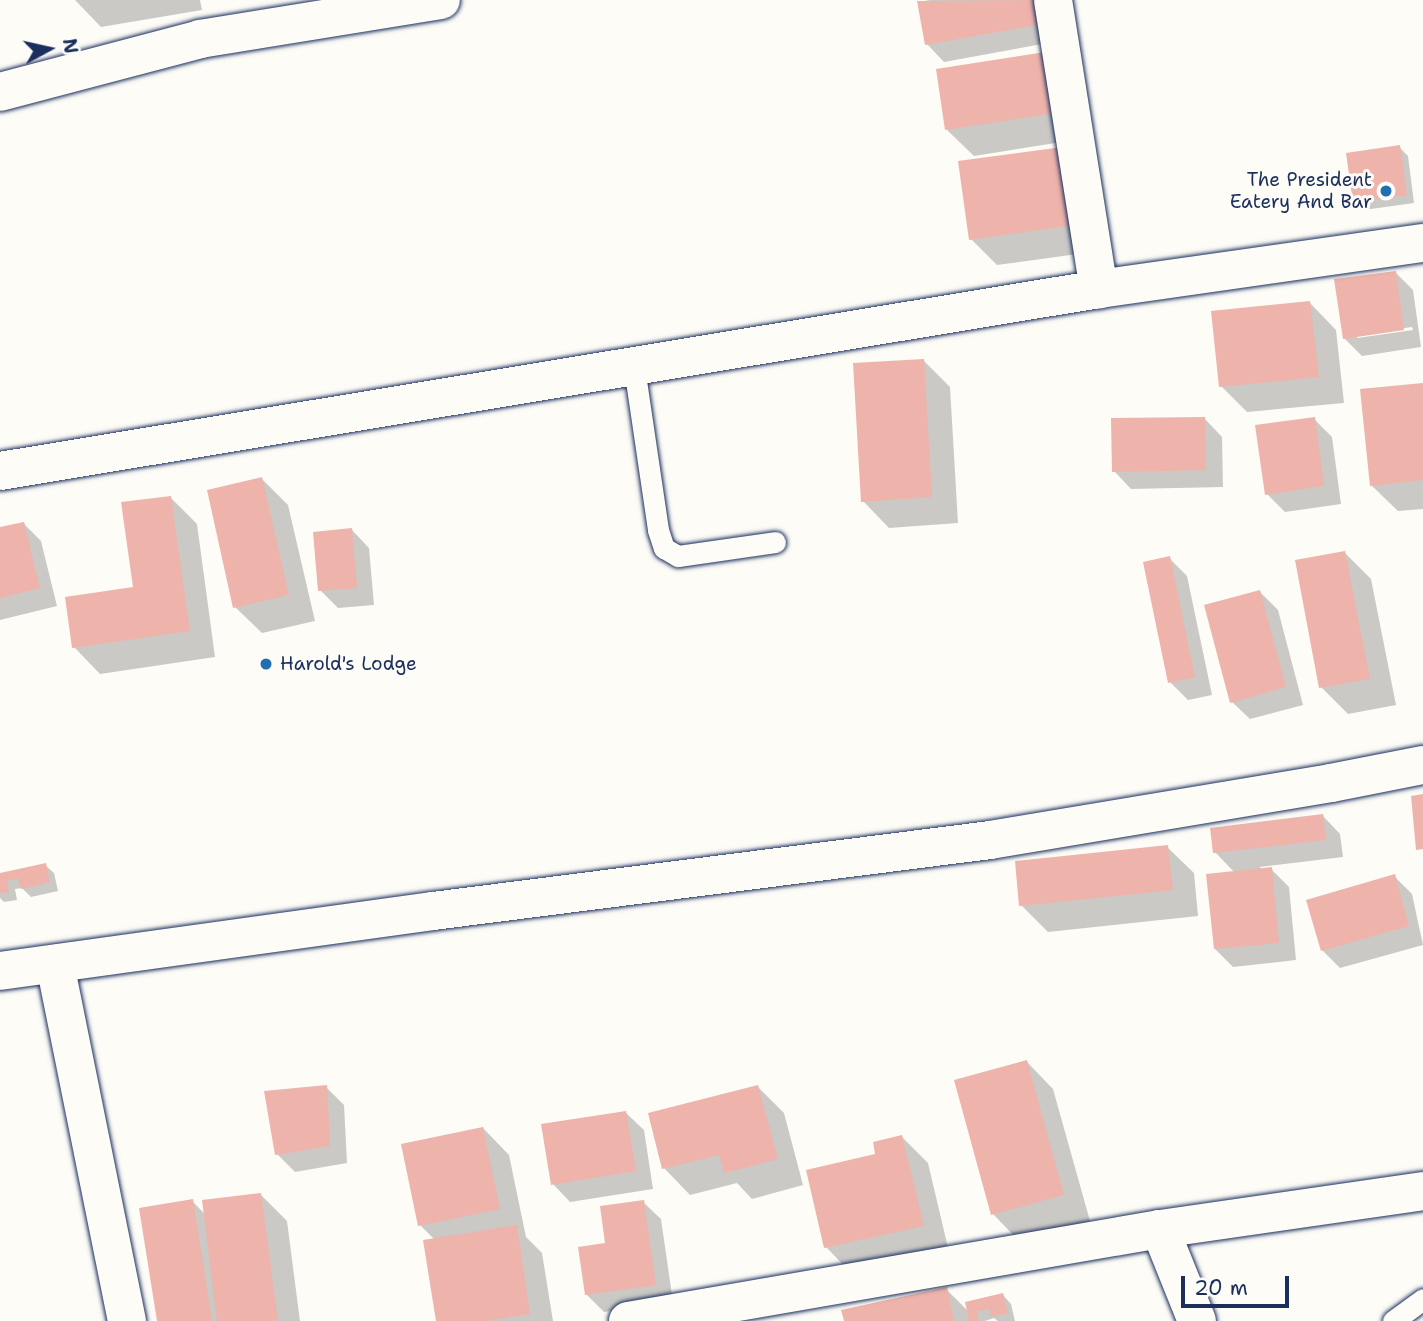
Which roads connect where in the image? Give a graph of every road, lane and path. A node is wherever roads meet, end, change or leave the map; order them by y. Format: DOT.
graph roads {
  1 [pos="441,0"];
  2 [pos="1053,0"];
  3 [pos="0,92"];
  4 [pos="1423,243"];
  5 [pos="1099,289"];
  6 [pos="634,367"];
  7 [pos="0,471"];
  8 [pos="775,542"];
  9 [pos="1423,765"];
  10 [pos="55,964"];
  11 [pos="0,971"];
  12 [pos="1423,1191"];
  13 [pos="1160,1229"];
  14 [pos="1423,1299"];
  15 [pos="127,1321"];
  16 [pos="628,1321"];
  17 [pos="1197,1321"];
  18 [pos="1392,1321"];
  1 -- 3 [label="street"];
  2 -- 5 [label="street"];
  4 -- 5 [label="street"];
  5 -- 6 [label="street"];
  6 -- 7 [label="street"];
  6 -- 8 [label="lane"];
  9 -- 10 [label="street"];
  10 -- 11 [label="street"];
  10 -- 15 [label="street"];
  12 -- 13 [label="street"];
  13 -- 16 [label="street"];
  13 -- 17 [label="street"];
  14 -- 18 [label="lane"];
}
